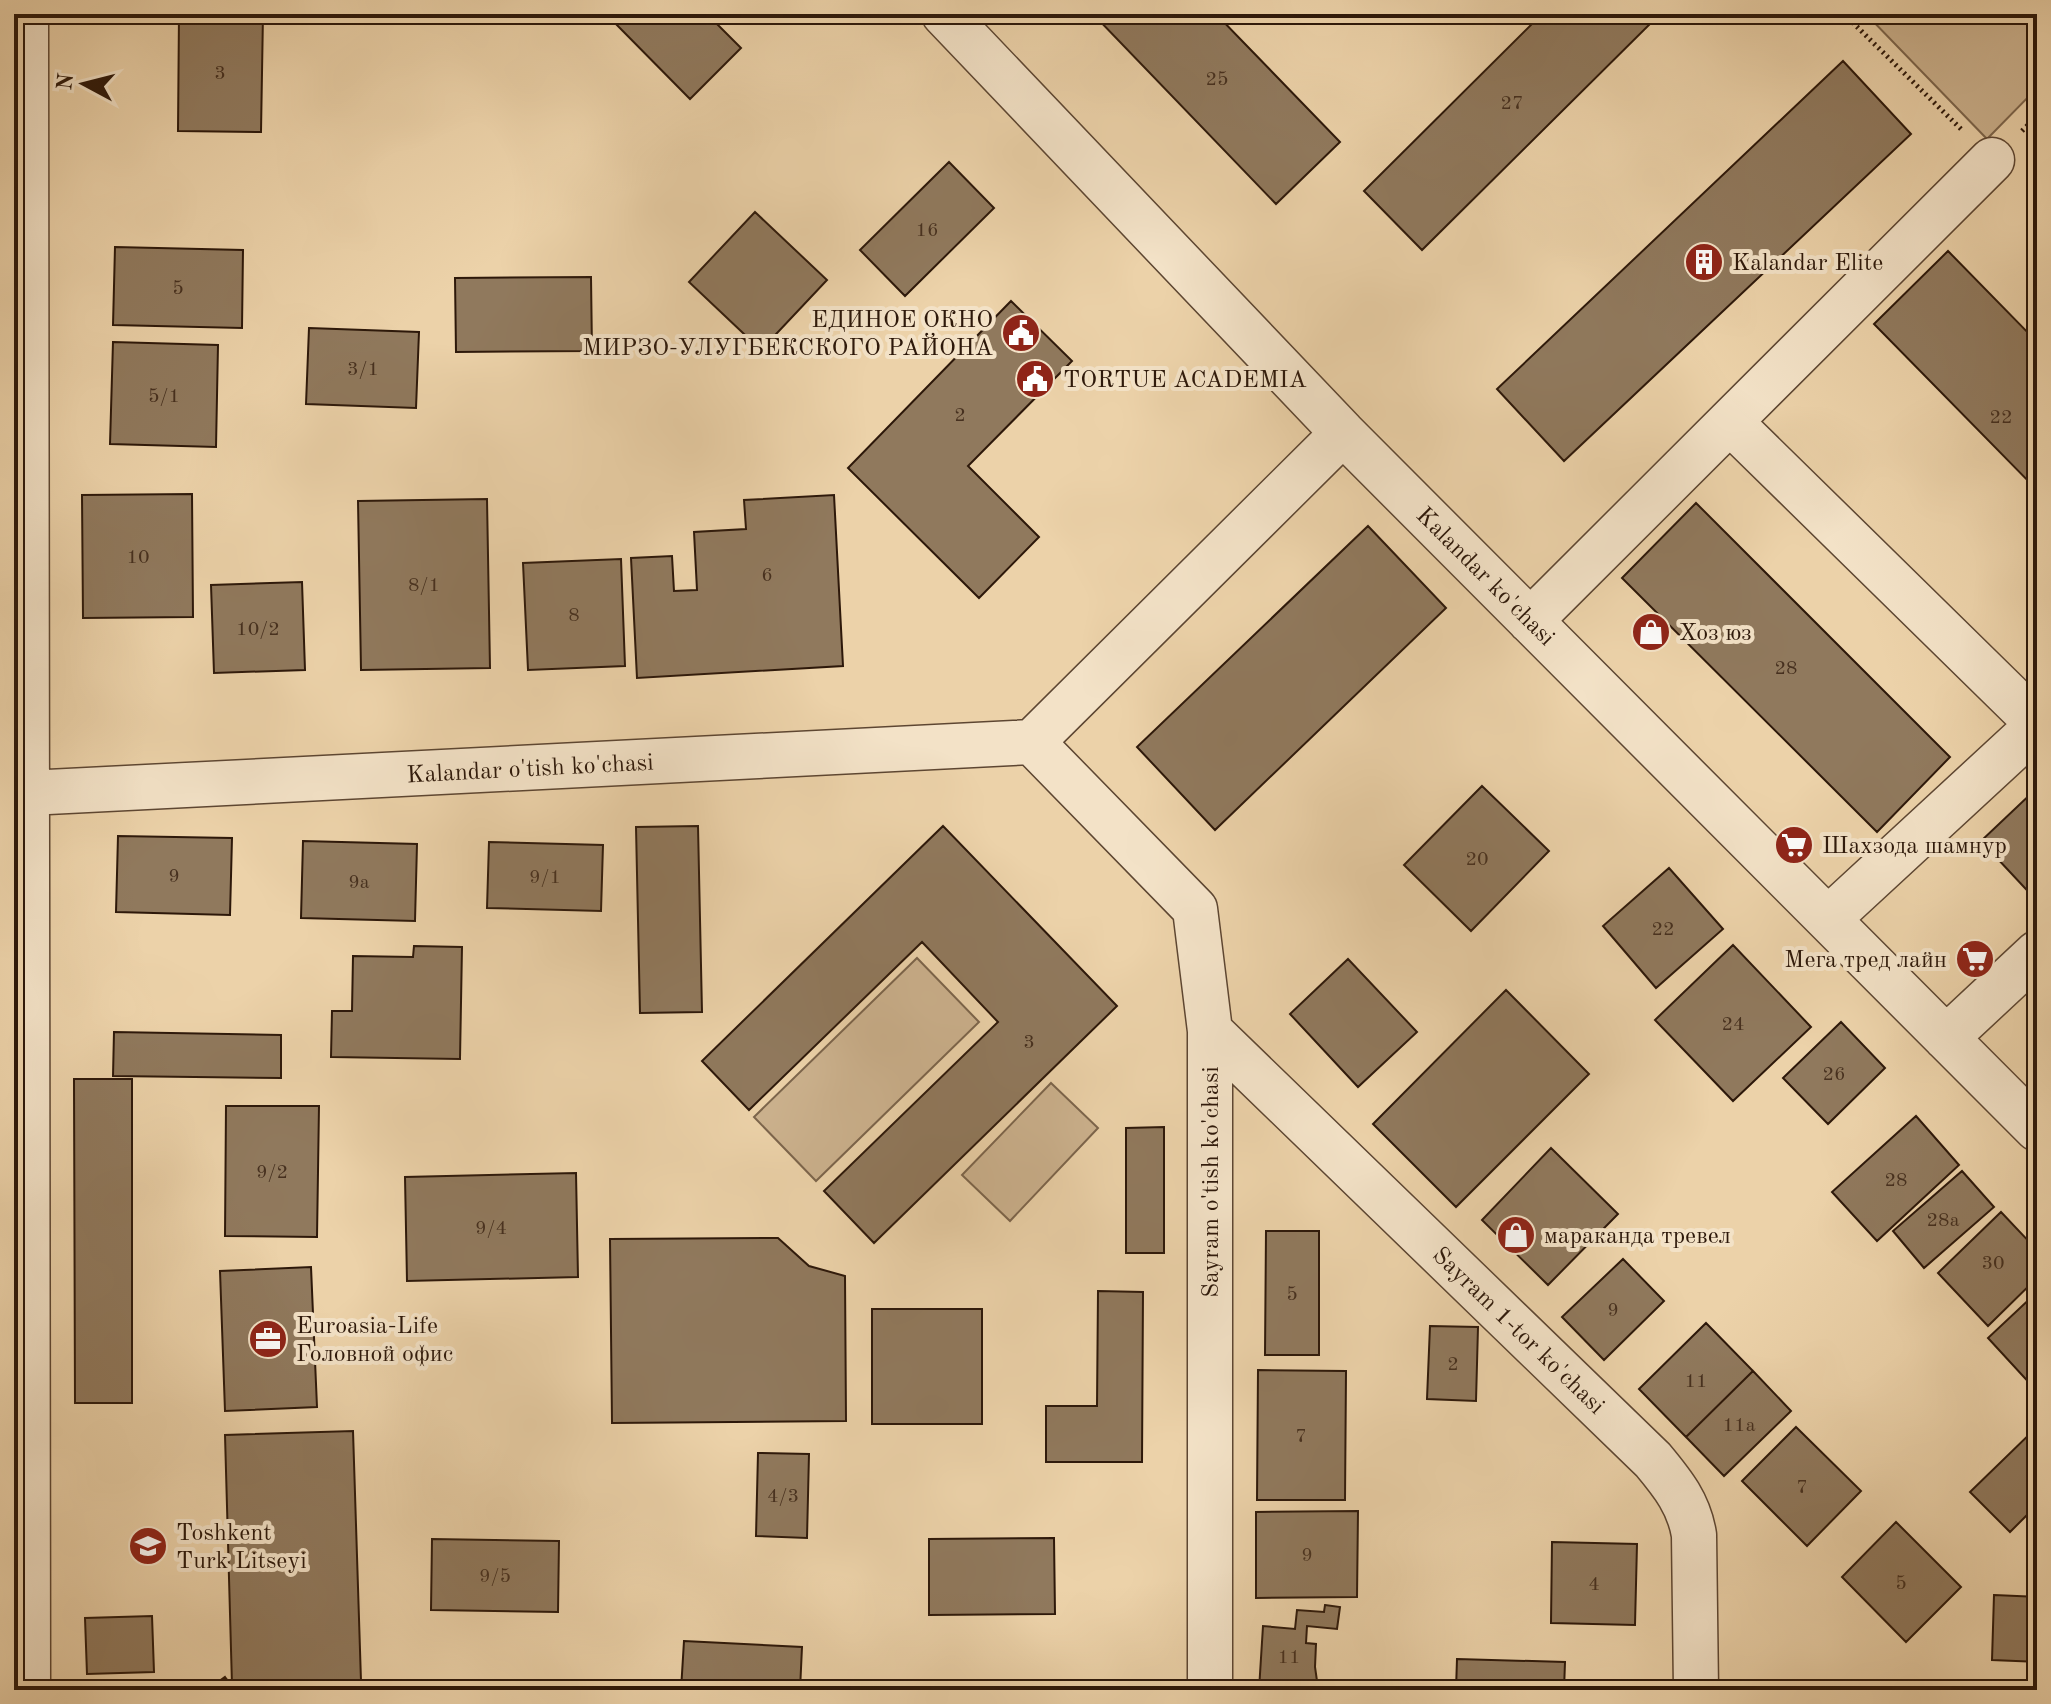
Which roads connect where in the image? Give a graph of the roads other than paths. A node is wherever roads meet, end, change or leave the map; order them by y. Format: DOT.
graph roads {
  1 [pos="26,14"];
  2 [pos="944,14"];
  3 [pos="1992,160"];
  4 [pos="21,259"];
  5 [pos="1730,422"];
  6 [pos="1343,433"];
  7 [pos="1530,621"];
  8 [pos="2037,724"];
  9 [pos="1032,742"];
  10 [pos="23,780"];
  11 [pos="1828,919"];
  12 [pos="2037,953"];
  13 [pos="1210,1031"];
  14 [pos="1946,1038"];
  15 [pos="2037,1129"];
  16 [pos="21,1206"];
  17 [pos="28,1690"];
  18 [pos="1210,1690"];
  19 [pos="1696,1690"];
  1 -- 4 [label="street"];
  2 -- 6 [label="street, Kalandar ko'chasi"];
  3 -- 5 [label="street"];
  4 -- 10 [label="street"];
  5 -- 7 [label="street"];
  5 -- 8 [label="street"];
  6 -- 7 [label="street, Kalandar ko'chasi"];
  6 -- 9 [label="street"];
  7 -- 11 [label="street, Kalandar ko'chasi"];
  8 -- 11 [label="street"];
  9 -- 10 [label="street, Kalandar o'tish ko'chasi"];
  9 -- 13 [label="street, Sayram o'tish ko'chasi"];
  10 -- 16 [label="street"];
  11 -- 14 [label="street, Kalandar ko'chasi"];
  12 -- 14 [label="street"];
  13 -- 18 [label="street, Sayram o'tish ko'chasi"];
  13 -- 19 [label="street, Sayram 1-tor ko'chasi"];
  14 -- 15 [label="street, Kalandar ko'chasi"];
  16 -- 17 [label="street"];
}
